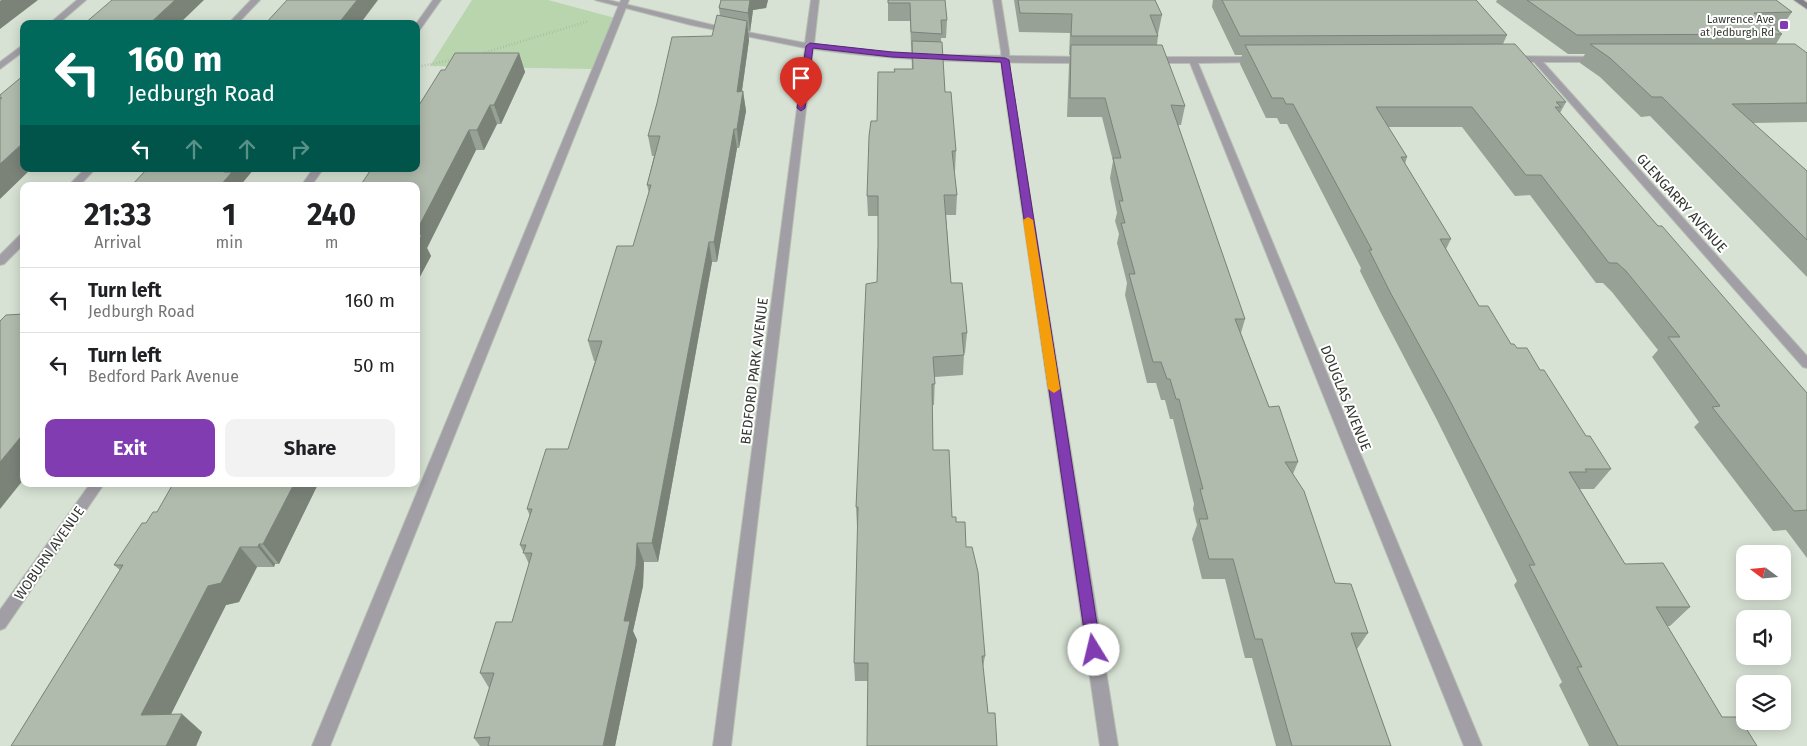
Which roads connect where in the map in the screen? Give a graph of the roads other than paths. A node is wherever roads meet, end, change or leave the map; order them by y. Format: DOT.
graph roads {
  1 [pos="82,0"];
  2 [pos="256,0"];
  3 [pos="437,0"];
  4 [pos="599,0"];
  5 [pos="815,0"];
  6 [pos="997,0"];
  7 [pos="1798,0"];
  8 [pos="624,3"];
  9 [pos="1807,7"];
  10 [pos="58,20"];
  11 [pos="236,20"];
  12 [pos="420,23"];
  13 [pos="810,46"];
  14 [pos="20,50"];
  15 [pos="1507,59"];
  16 [pos="1536,59"];
  17 [pos="1614,59"];
  18 [pos="1005,60"];
  19 [pos="1092,60"];
  20 [pos="1141,60"];
  21 [pos="1193,60"];
  22 [pos="1263,60"];
  23 [pos="0,66"];
  24 [pos="87,172"];
  25 [pos="77,182"];
  26 [pos="20,241"];
  27 [pos="0,261"];
  28 [pos="1807,364"];
  29 [pos="96,487"];
  30 [pos="0,623"];
  31 [pos="321,746"];
  32 [pos="722,746"];
  33 [pos="1109,746"];
  34 [pos="1473,746"];
  1 -- 10 [label="street"];
  2 -- 11 [label="street"];
  3 -- 12 [label="street"];
  4 -- 8 [label="street"];
  5 -- 13 [label="street, BEDFORD PARK AVENUE"];
  6 -- 18 [label="street"];
  7 -- 9 [label="main road"];
  8 -- 13 [label="street"];
  8 -- 31 [label="street"];
  13 -- 18 [label="street"];
  13 -- 32 [label="street, BEDFORD PARK AVENUE"];
  14 -- 23 [label="street"];
  15 -- 16 [label="street"];
  16 -- 17 [label="street"];
  16 -- 28 [label="street, GLENGARRY AVENUE"];
  18 -- 19 [label="street"];
  18 -- 33 [label="street"];
  20 -- 21 [label="street"];
  21 -- 22 [label="street"];
  21 -- 34 [label="street, DOUGLAS AVENUE"];
  24 -- 25 [label="street"];
  26 -- 27 [label="street"];
  29 -- 30 [label="street, WOBURN AVENUE"];
}
